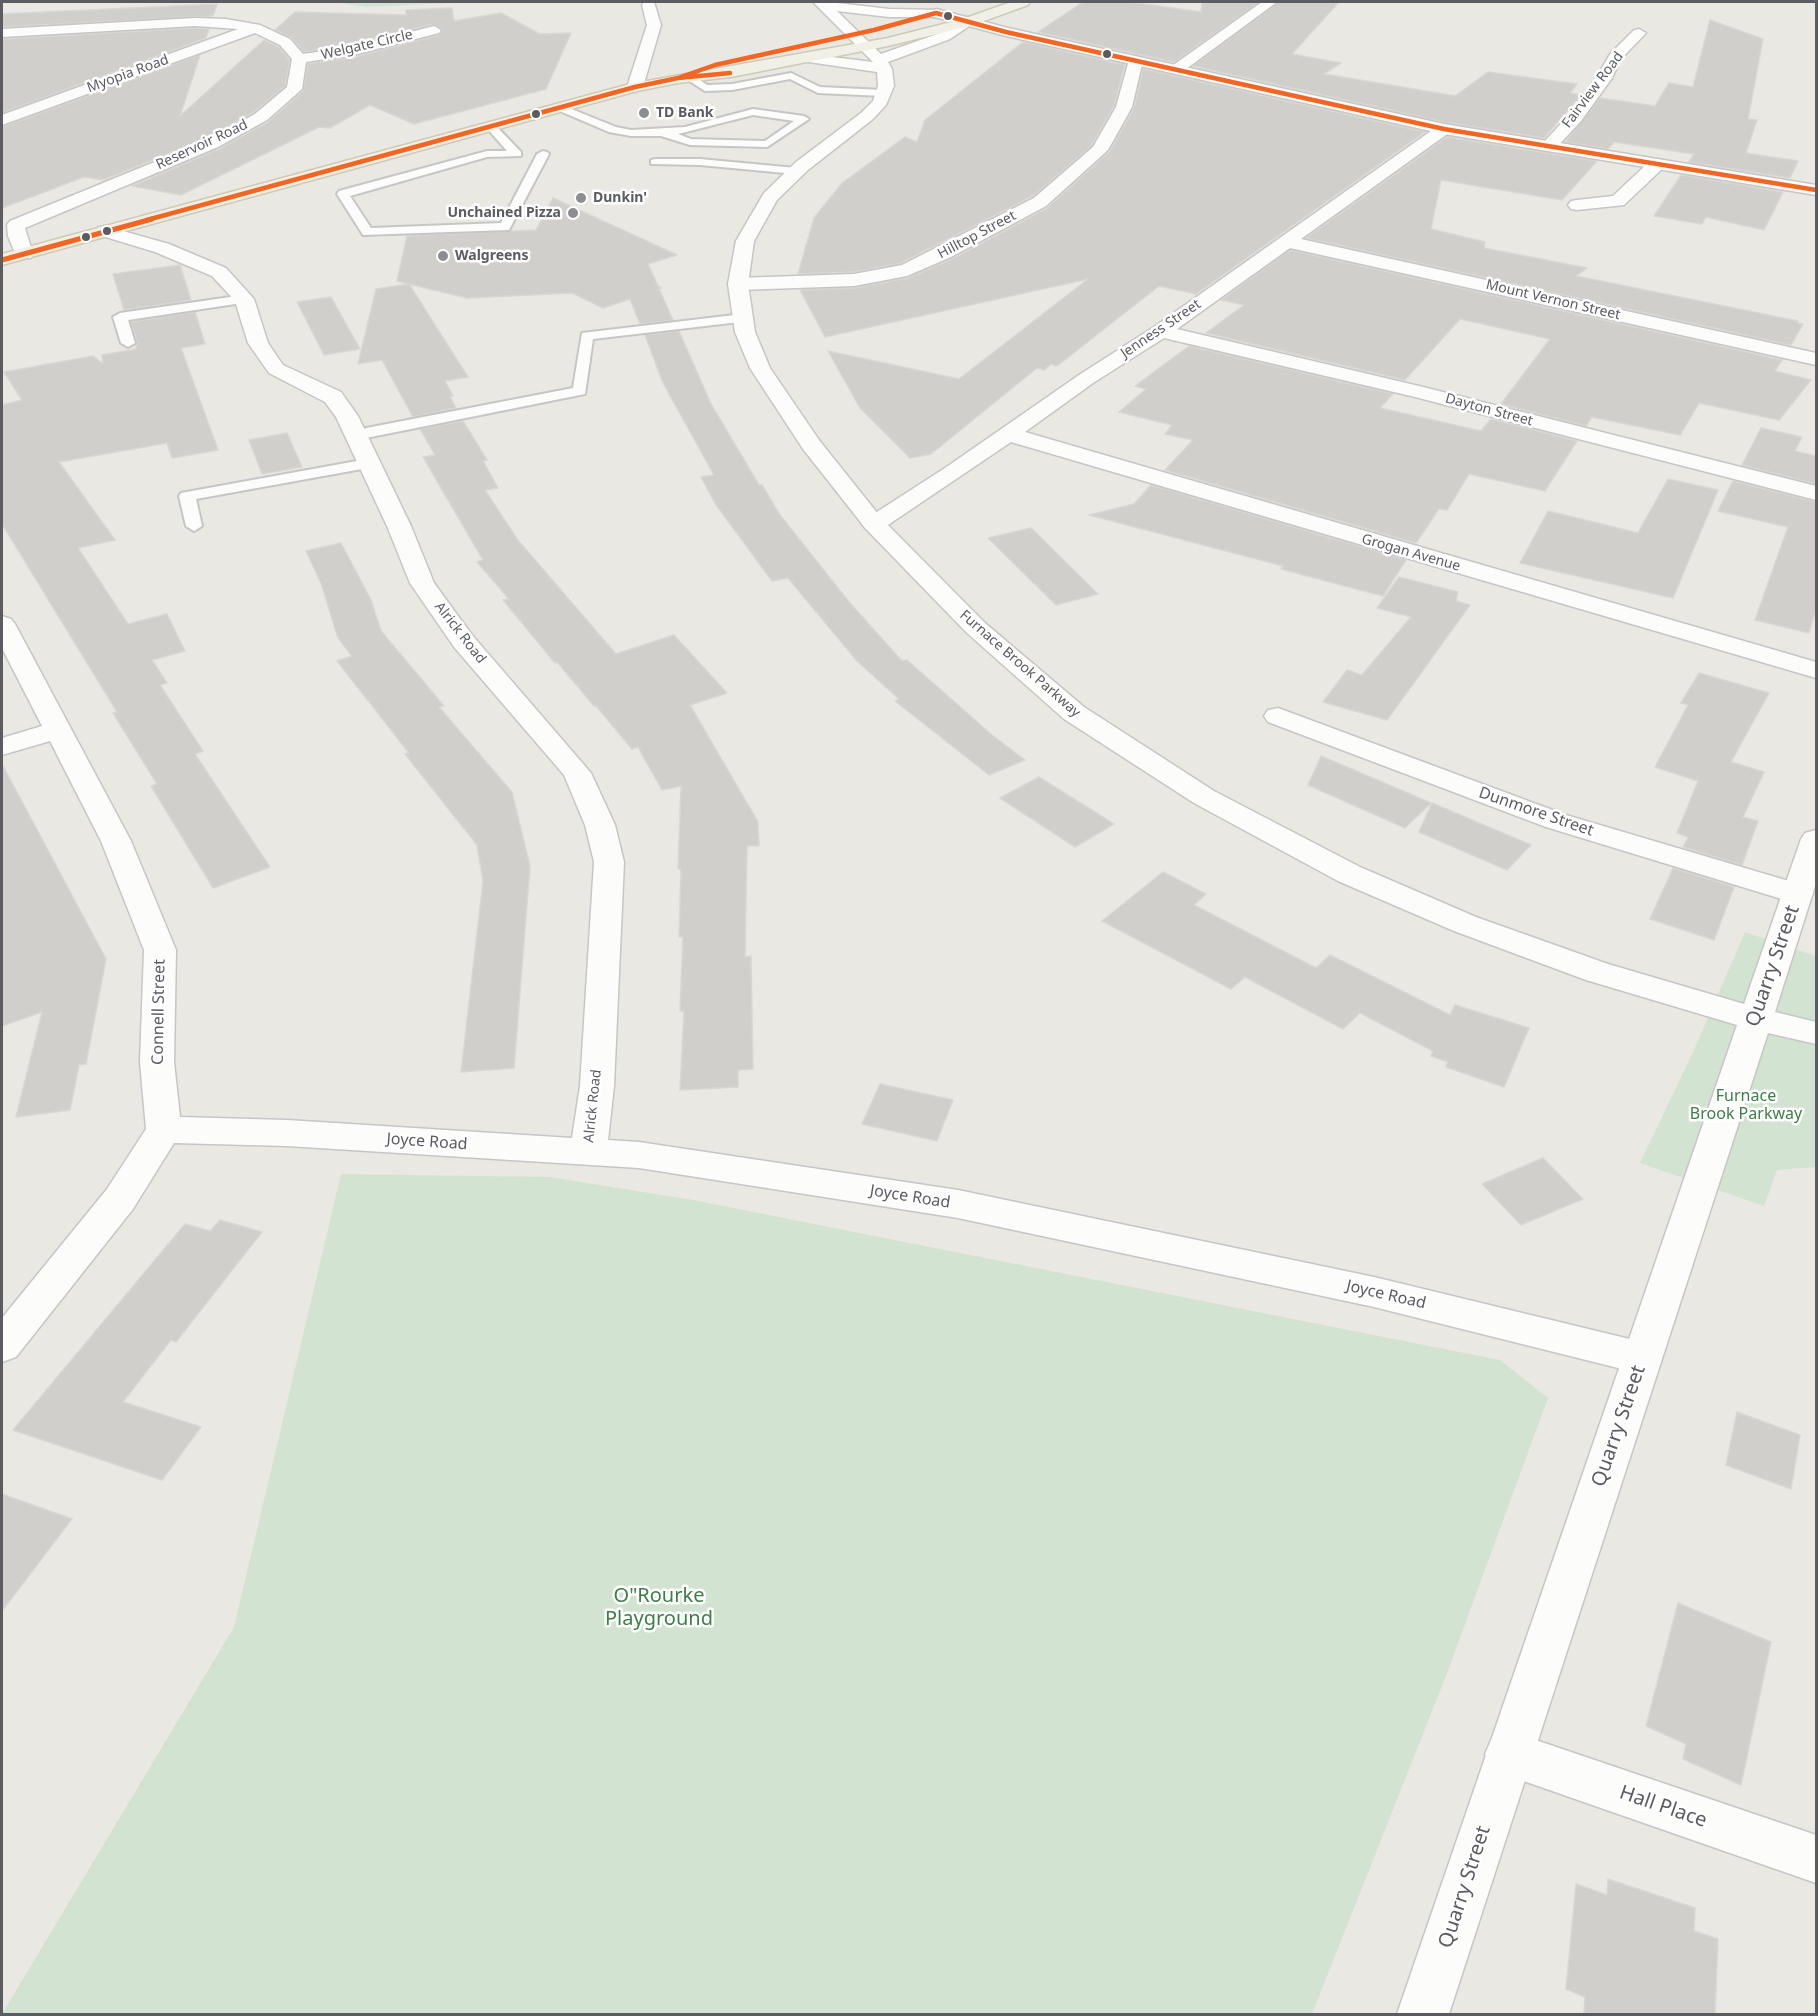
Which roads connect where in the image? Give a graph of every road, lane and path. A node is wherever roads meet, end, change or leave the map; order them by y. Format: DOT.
graph roads {
  1 [pos="1023,2"];
  2 [pos="1270,2"];
  3 [pos="822,3"];
  4 [pos="967,4"];
  5 [pos="649,5"];
  6 [pos="936,13"];
  7 [pos="968,22"];
  8 [pos="255,28"];
  9 [pos="434,30"];
  10 [pos="2,33"];
  11 [pos="1639,33"];
  12 [pos="855,34"];
  13 [pos="867,46"];
  14 [pos="807,58"];
  15 [pos="299,59"];
  16 [pos="1136,60"];
  17 [pos="1177,69"];
  18 [pos="882,74"];
  19 [pos="684,78"];
  20 [pos="634,87"];
  21 [pos="16,98"];
  22 [pos="59,99"];
  23 [pos="559,107"];
  24 [pos="2,120"];
  25 [pos="490,126"];
  26 [pos="1444,129"];
  27 [pos="662,133"];
  28 [pos="1548,147"];
  29 [pos="543,154"];
  30 [pos="655,162"];
  31 [pos="1656,165"];
  32 [pos="796,171"];
  33 [pos="1816,190"];
  34 [pos="1577,205"];
  35 [pos="105,231"];
  36 [pos="1289,242"];
  37 [pos="24,254"];
  38 [pos="2,260"];
  39 [pos="738,284"];
  40 [pos="244,299"];
  41 [pos="743,318"];
  42 [pos="1161,331"];
  43 [pos="128,343"];
  44 [pos="1816,359"];
  45 [pos="1006,434"];
  46 [pos="356,435"];
  47 [pos="368,464"];
  48 [pos="1816,493"];
  49 [pos="874,524"];
  50 [pos="194,526"];
  51 [pos="2,624"];
  52 [pos="1816,670"];
  53 [pos="1278,716"];
  54 [pos="58,730"];
  55 [pos="2,747"];
  56 [pos="1816,839"];
  57 [pos="1798,894"];
  58 [pos="1755,1019"];
  59 [pos="1816,1033"];
  60 [pos="164,1130"];
  61 [pos="588,1153"];
  62 [pos="2,1346"];
  63 [pos="1642,1358"];
  64 [pos="1509,1754"];
  65 [pos="1816,1859"];
  66 [pos="1423,2014"];
  1 -- 7 [label="main road"];
  2 -- 17 [label="street"];
  3 -- 6 [label="street"];
  3 -- 12 [label="street"];
  4 -- 6 [label="main road"];
  5 -- 20 [label="street"];
  6 -- 7 [label="street"];
  6 -- 12 [label="main road"];
  7 -- 13 [label="main road"];
  7 -- 16 [label="street"];
  7 -- 18 [label="street"];
  8 -- 10 [label="street"];
  8 -- 15 [label="street"];
  8 -- 22 [label="street, Myopia Road"];
  9 -- 15 [label="street, Welgate Circle"];
  11 -- 28 [label="street, Fairview Road"];
  12 -- 13 [label="street"];
  12 -- 19 [label="main road"];
  13 -- 14 [label="main road"];
  13 -- 18 [label="street"];
  14 -- 18 [label="street"];
  14 -- 19 [label="main road"];
  15 -- 37 [label="street, Reservoir Road"];
  16 -- 17 [label="street"];
  16 -- 39 [label="street, Hilltop Street"];
  17 -- 26 [label="street"];
  18 -- 19 [label="lane"];
  18 -- 32 [label="street, Furnace Brook Parkway"];
  19 -- 20 [label="main road"];
  20 -- 23 [label="main road"];
  21 -- 22 [label="street"];
  22 -- 24 [label="street, Myopia Road"];
  23 -- 25 [label="main road"];
  23 -- 27 [label="lane"];
  25 -- 29 [label="lane"];
  25 -- 35 [label="main road"];
  26 -- 28 [label="street"];
  26 -- 36 [label="street, Jenness Street"];
  27 -- 27 [label="lane"];
  28 -- 31 [label="street"];
  30 -- 32 [label="lane"];
  31 -- 33 [label="street"];
  31 -- 34 [label="street"];
  32 -- 39 [label="street, Furnace Brook Parkway"];
  35 -- 37 [label="main road"];
  35 -- 40 [label="street, Alrick Road"];
  36 -- 42 [label="street, Jenness Street"];
  36 -- 44 [label="street, Mount Vernon Street"];
  37 -- 38 [label="main road"];
  39 -- 41 [label="street, Furnace Brook Parkway"];
  40 -- 43 [label="lane"];
  40 -- 46 [label="street, Alrick Road"];
  41 -- 46 [label="lane"];
  41 -- 49 [label="street, Furnace Brook Parkway"];
  42 -- 45 [label="street, Jenness Street"];
  42 -- 48 [label="street, Dayton Street"];
  45 -- 49 [label="street, Jenness Street"];
  45 -- 52 [label="street, Grogan Avenue"];
  46 -- 47 [label="street, Alrick Road"];
  47 -- 50 [label="lane"];
  47 -- 61 [label="street, Alrick Road"];
  49 -- 58 [label="street, Furnace Brook Parkway"];
  51 -- 54 [label="street, Connell Street"];
  53 -- 57 [label="street, Dunmore Street"];
  54 -- 55 [label="street"];
  54 -- 60 [label="street, Connell Street"];
  56 -- 57 [label="street, Quarry Street"];
  57 -- 58 [label="street, Quarry Street"];
  58 -- 59 [label="street, Furnace Brook Parkway"];
  58 -- 63 [label="street, Quarry Street"];
  60 -- 61 [label="street, Joyce Road"];
  60 -- 62 [label="street"];
  61 -- 63 [label="street, Joyce Road"];
  63 -- 64 [label="street, Quarry Street"];
  64 -- 65 [label="street, Hall Place"];
  64 -- 66 [label="street, Quarry Street"];
}
